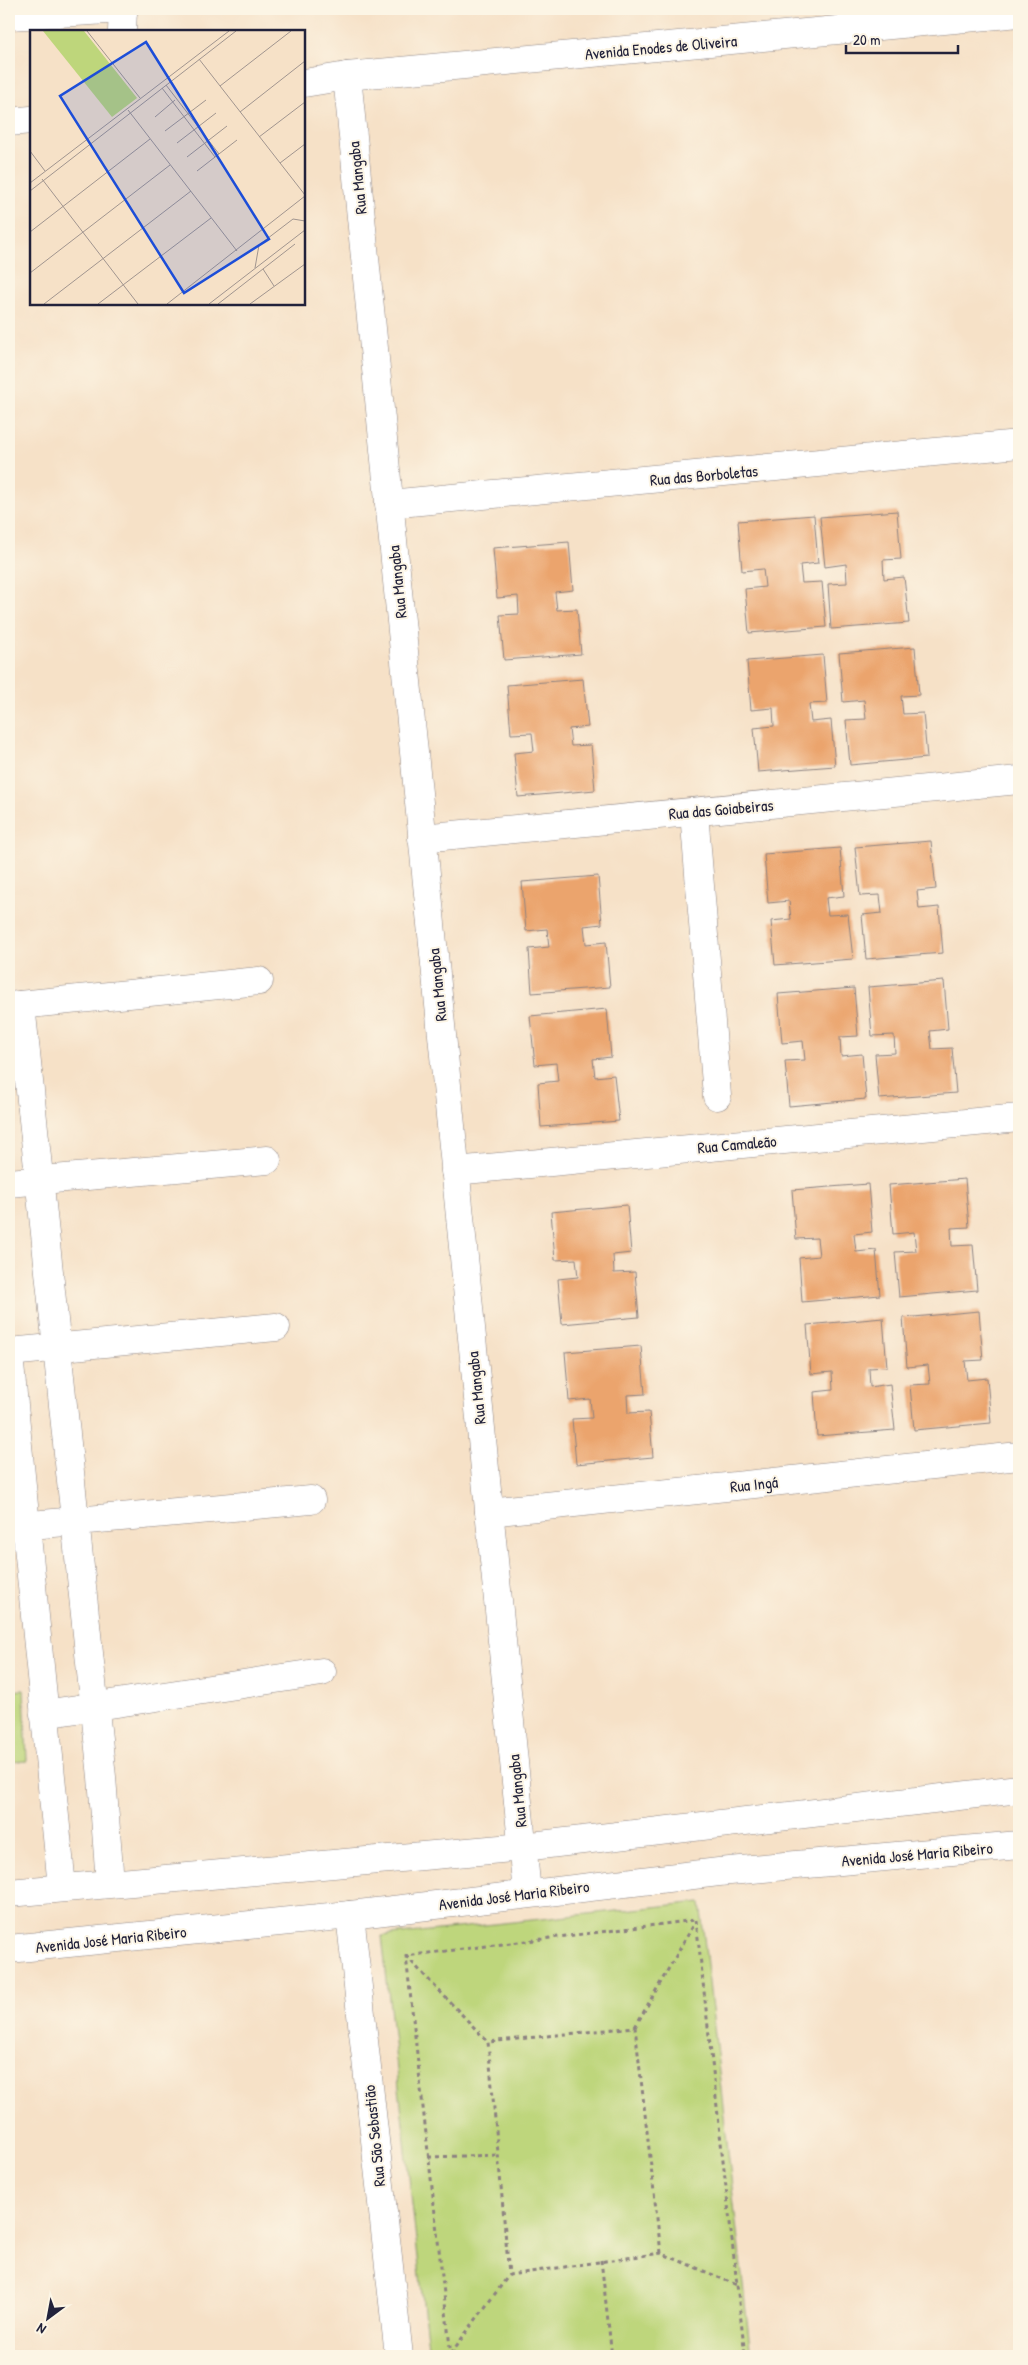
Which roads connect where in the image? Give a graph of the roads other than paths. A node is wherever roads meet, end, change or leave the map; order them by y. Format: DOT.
graph roads {
  1 [pos="1019,13"];
  2 [pos="9,16"];
  3 [pos="123,17"];
  4 [pos="346,76"];
  5 [pos="305,83"];
  6 [pos="30,120"];
  7 [pos="9,122"];
  8 [pos="1019,444"];
  9 [pos="389,504"];
  10 [pos="1019,780"];
  11 [pos="694,812"];
  12 [pos="422,838"];
  13 [pos="259,981"];
  14 [pos="15,1006"];
  15 [pos="717,1096"];
  16 [pos="1019,1118"];
  17 [pos="267,1160"];
  18 [pos="455,1171"];
  19 [pos="40,1180"];
  20 [pos="9,1183"];
  21 [pos="276,1327"];
  22 [pos="57,1348"];
  23 [pos="9,1354"];
  24 [pos="1019,1456"];
  25 [pos="310,1500"];
  26 [pos="489,1512"];
  27 [pos="75,1520"];
  28 [pos="17,1526"];
  29 [pos="322,1672"];
  30 [pos="94,1707"];
  31 [pos="44,1714"];
  32 [pos="1019,1789"];
  33 [pos="1019,1846"];
  34 [pos="523,1848"];
  35 [pos="110,1883"];
  36 [pos="62,1888"];
  37 [pos="9,1893"];
  38 [pos="527,1893"];
  39 [pos="350,1915"];
  40 [pos="9,1949"];
  41 [pos="399,2356"];
  1 -- 4 [label="main road, Avenida Enodes de Oliveira"];
  2 -- 3 [label="main road"];
  4 -- 5 [label="main road, Avenida Enodes de Oliveira"];
  4 -- 9 [label="main road, Rua Mangaba"];
  6 -- 7 [label="main road"];
  8 -- 9 [label="main road, Rua das Borboletas"];
  9 -- 12 [label="main road, Rua Mangaba"];
  10 -- 11 [label="main road, Rua das Goiabeiras"];
  11 -- 12 [label="main road, Rua das Goiabeiras"];
  11 -- 15 [label="main road"];
  12 -- 18 [label="main road, Rua Mangaba"];
  13 -- 14 [label="main road"];
  14 -- 19 [label="main road"];
  16 -- 18 [label="main road, Rua Camaleão"];
  17 -- 19 [label="main road"];
  18 -- 26 [label="main road, Rua Mangaba"];
  19 -- 20 [label="main road"];
  19 -- 22 [label="main road"];
  21 -- 22 [label="main road"];
  22 -- 23 [label="main road"];
  22 -- 27 [label="main road"];
  23 -- 28 [label="main road"];
  24 -- 26 [label="main road, Rua Ingá"];
  25 -- 27 [label="main road"];
  26 -- 34 [label="main road, Rua Mangaba"];
  27 -- 28 [label="main road"];
  27 -- 30 [label="main road"];
  28 -- 31 [label="main road"];
  29 -- 30 [label="main road"];
  30 -- 31 [label="main road"];
  30 -- 35 [label="main road"];
  31 -- 36 [label="main road"];
  32 -- 34 [label="main road"];
  33 -- 38 [label="main road, Avenida José Maria Ribeiro"];
  34 -- 35 [label="main road"];
  34 -- 38 [label="main road, Rua Mangaba"];
  35 -- 36 [label="main road"];
  36 -- 37 [label="main road"];
  38 -- 39 [label="main road, Avenida José Maria Ribeiro"];
  39 -- 40 [label="main road, Avenida José Maria Ribeiro"];
  39 -- 41 [label="main road, Rua São Sebastião"];
}
